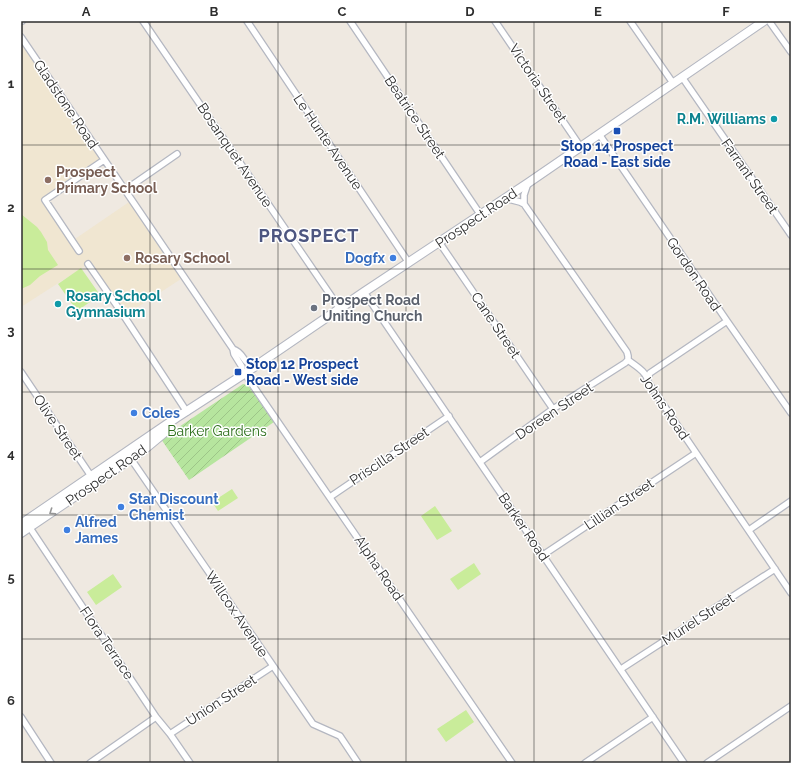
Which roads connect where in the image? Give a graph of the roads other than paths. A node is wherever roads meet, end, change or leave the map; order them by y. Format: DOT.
graph roads {
  1 [pos="143,21"];
  2 [pos="247,21"];
  3 [pos="350,21"];
  4 [pos="495,21"];
  5 [pos="630,21"];
  6 [pos="769,21"];
  7 [pos="760,22"];
  8 [pos="21,37"];
  9 [pos="791,52"];
  10 [pos="682,77"];
  11 [pos="673,83"];
  12 [pos="599,134"];
  13 [pos="580,146"];
  14 [pos="177,154"];
  15 [pos="104,160"];
  16 [pos="528,183"];
  17 [pos="124,190"];
  18 [pos="504,198"];
  19 [pos="524,204"];
  20 [pos="480,214"];
  21 [pos="791,235"];
  22 [pos="439,242"];
  23 [pos="79,251"];
  24 [pos="409,263"];
  25 [pos="88,264"];
  26 [pos="364,292"];
  27 [pos="340,309"];
  28 [pos="727,321"];
  29 [pos="233,350"];
  30 [pos="628,360"];
  31 [pos="255,366"];
  32 [pos="21,372"];
  33 [pos="243,375"];
  34 [pos="648,377"];
  35 [pos="553,409"];
  36 [pos="187,412"];
  37 [pos="791,412"];
  38 [pos="449,416"];
  39 [pos="696,453"];
  40 [pos="128,455"];
  41 [pos="480,462"];
  42 [pos="94,479"];
  43 [pos="330,497"];
  44 [pos="791,501"];
  45 [pos="26,524"];
  46 [pos="749,530"];
  47 [pos="21,534"];
  48 [pos="543,555"];
  49 [pos="775,569"];
  50 [pos="791,593"];
  51 [pos="273,666"];
  52 [pos="620,669"];
  53 [pos="791,706"];
  54 [pos="21,717"];
  55 [pos="156,717"];
  56 [pos="653,717"];
  57 [pos="170,734"];
  58 [pos="51,763"];
  59 [pos="90,763"];
  60 [pos="190,763"];
  61 [pos="358,763"];
  62 [pos="512,763"];
  63 [pos="585,763"];
  64 [pos="684,763"];
  65 [pos="707,763"];
  1 -- 27 [label="street, Bosanquet Avenue"];
  2 -- 24 [label="street, Le Hunte Avenue"];
  3 -- 20 [label="street, Beatrice Street"];
  4 -- 13 [label="street, Victoria Street"];
  5 -- 11 [label="street"];
  6 -- 9 [label="street"];
  7 -- 10 [label="main road, Prospect Road"];
  8 -- 15 [label="street, Gladstone Road"];
  10 -- 11 [label="main road, Prospect Road"];
  10 -- 21 [label="street, Farrant Street"];
  11 -- 12 [label="main road, Prospect Road"];
  12 -- 13 [label="main road, Prospect Road"];
  12 -- 28 [label="street, Gordon Road"];
  13 -- 16 [label="main road, Prospect Road"];
  14 -- 17 [label="street"];
  15 -- 17 [label="street, Gladstone Road"];
  15 -- 23 [label="street"];
  16 -- 18 [label="main road, Prospect Road"];
  16 -- 19 [label="street"];
  17 -- 29 [label="street, Gladstone Road"];
  18 -- 19 [label="street"];
  18 -- 20 [label="main road, Prospect Road"];
  19 -- 30 [label="street, Johns Road"];
  20 -- 22 [label="main road, Prospect Road"];
  22 -- 24 [label="main road, Prospect Road"];
  22 -- 35 [label="street, Cane Street"];
  24 -- 26 [label="main road, Prospect Road"];
  25 -- 36 [label="street"];
  26 -- 27 [label="main road, Prospect Road"];
  26 -- 38 [label="street, Barker Road"];
  27 -- 31 [label="main road, Prospect Road"];
  28 -- 34 [label="street"];
  28 -- 37 [label="street, Gordon Road"];
  29 -- 31 [label="street, Gladstone Road"];
  29 -- 33 [label="street, Gladstone Road"];
  30 -- 34 [label="street, Johns Road"];
  30 -- 35 [label="street, Doreen Street"];
  31 -- 33 [label="main road, Prospect Road"];
  32 -- 42 [label="street, Olive Street"];
  33 -- 36 [label="main road, Prospect Road"];
  33 -- 43 [label="street, Alpha Road"];
  34 -- 39 [label="street, Johns Road"];
  35 -- 41 [label="street, Doreen Street"];
  36 -- 40 [label="main road, Prospect Road"];
  38 -- 41 [label="street, Barker Road"];
  38 -- 43 [label="street, Priscilla Street"];
  39 -- 46 [label="street, Johns Road"];
  39 -- 48 [label="street, Lillian Street"];
  40 -- 42 [label="main road, Prospect Road"];
  40 -- 51 [label="street, Willcox Avenue"];
  41 -- 48 [label="street, Barker Road"];
  42 -- 45 [label="main road, Prospect Road"];
  43 -- 62 [label="street, Alpha Road"];
  44 -- 46 [label="street"];
  45 -- 47 [label="main road, Prospect Road"];
  45 -- 55 [label="street, Flora Terrace"];
  46 -- 49 [label="street, Johns Road"];
  48 -- 52 [label="street, Barker Road"];
  49 -- 50 [label="street, Johns Road"];
  49 -- 52 [label="street, Muriel Street"];
  51 -- 57 [label="street, Union Street"];
  51 -- 61 [label="street, Willcox Avenue"];
  52 -- 56 [label="street, Barker Road"];
  53 -- 65 [label="street"];
  54 -- 58 [label="street"];
  55 -- 57 [label="street, Flora Terrace"];
  55 -- 59 [label="street"];
  56 -- 63 [label="street"];
  56 -- 64 [label="street, Barker Road"];
  57 -- 60 [label="street, Flora Terrace"];
}
